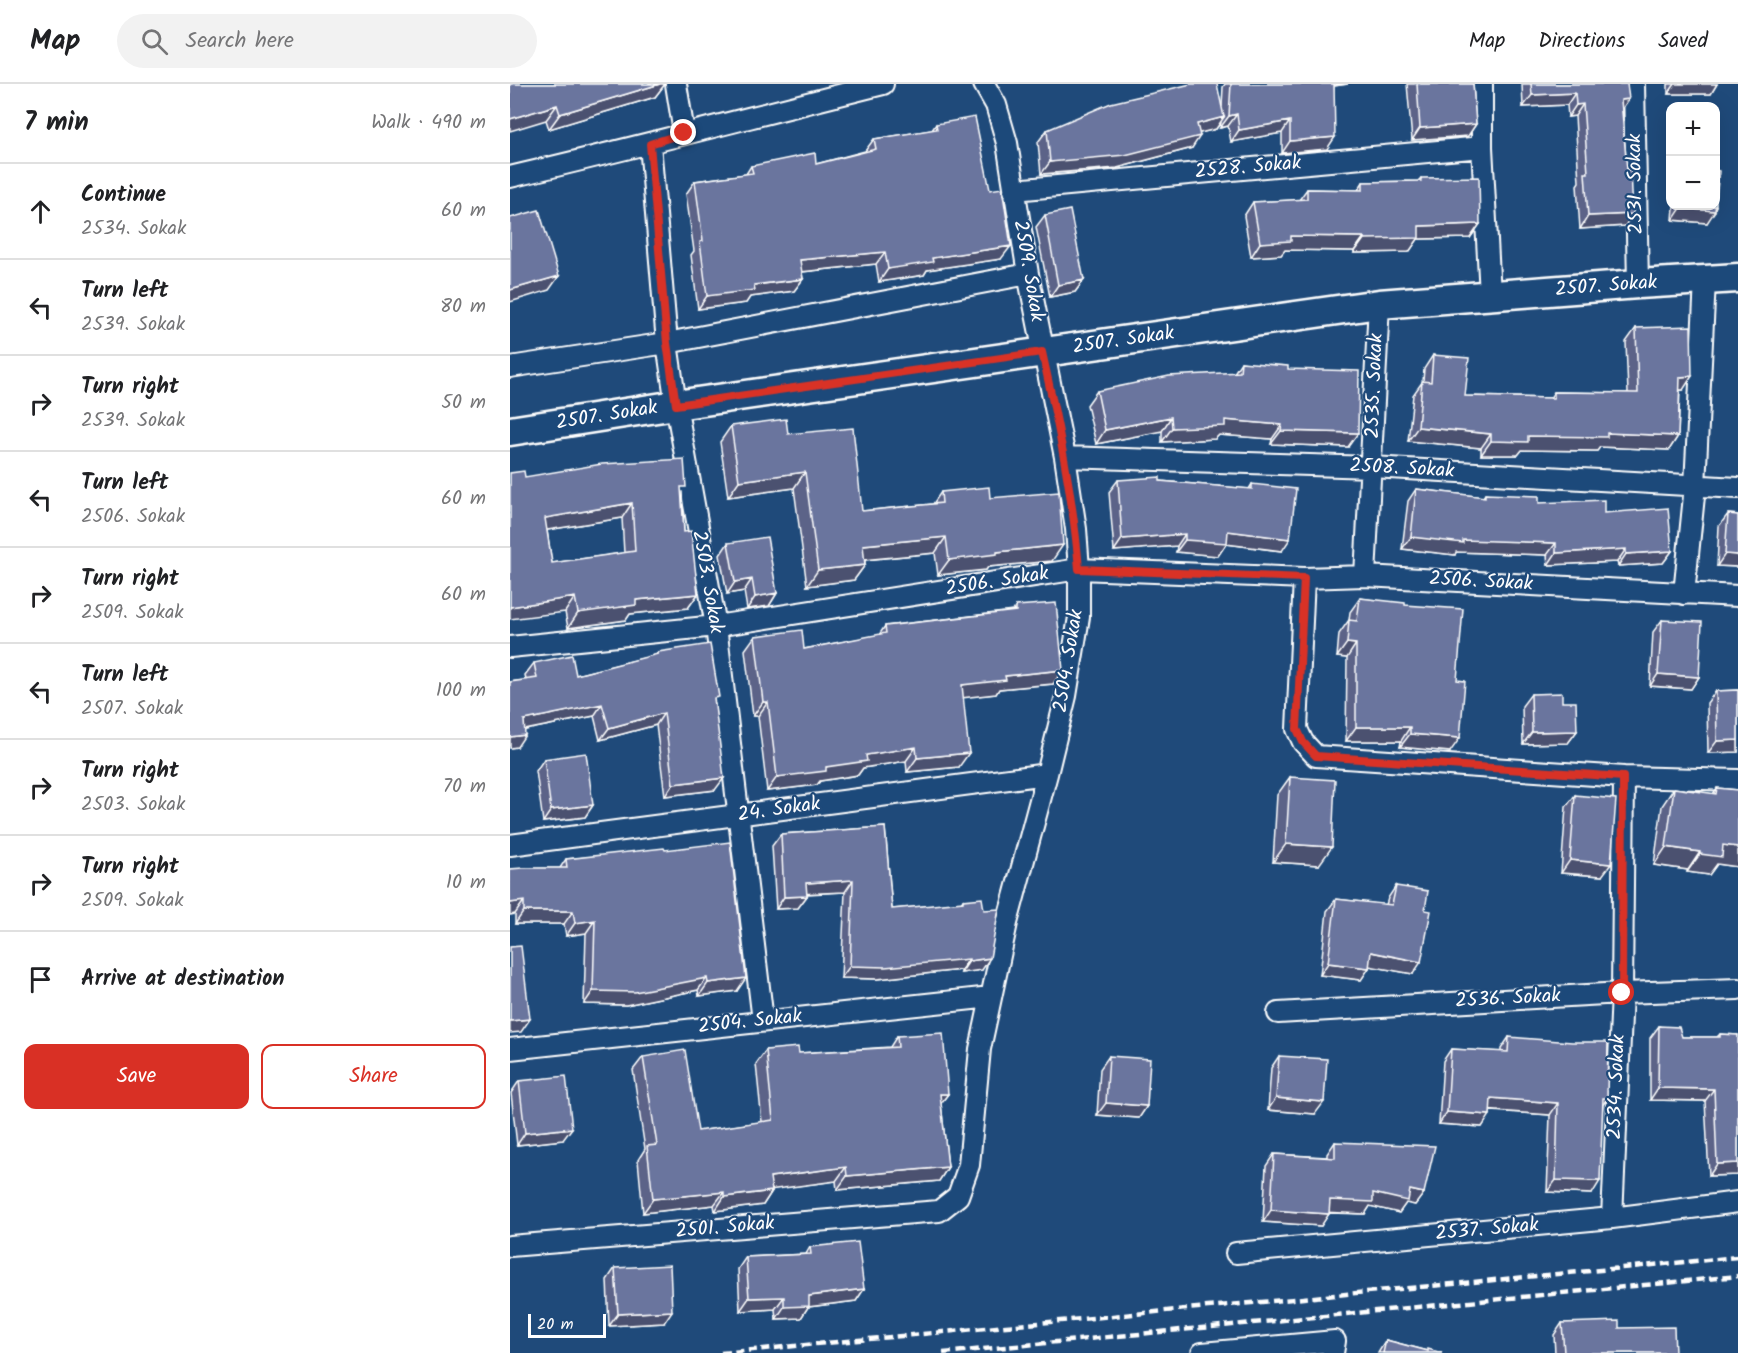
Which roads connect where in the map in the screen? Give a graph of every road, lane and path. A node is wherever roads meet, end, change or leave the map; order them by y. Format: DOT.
graph roads {
  1 [pos="676,84"];
  2 [pos="883,84"];
  3 [pos="985,84"];
  4 [pos="1482,84"];
  5 [pos="1634,84"];
  6 [pos="684,133"];
  7 [pos="650,144"];
  8 [pos="1482,147"];
  9 [pos="510,177"];
  10 [pos="1014,190"];
  11 [pos="1028,274"];
  12 [pos="1738,278"];
  13 [pos="1705,280"];
  14 [pos="1638,284"];
  15 [pos="1490,295"];
  16 [pos="1378,304"];
  17 [pos="667,343"];
  18 [pos="1042,352"];
  19 [pos="510,367"];
  20 [pos="676,405"];
  21 [pos="510,431"];
  22 [pos="1065,458"];
  23 [pos="1372,467"];
  24 [pos="1695,486"];
  25 [pos="1738,488"];
  26 [pos="1079,569"];
  27 [pos="1365,576"];
  28 [pos="1304,578"];
  29 [pos="1684,594"];
  30 [pos="1738,596"];
  31 [pos="716,626"];
  32 [pos="510,647"];
  33 [pos="1047,774"];
  34 [pos="1623,777"];
  35 [pos="1738,780"];
  36 [pos="737,815"];
  37 [pos="510,845"];
  38 [pos="1738,990"];
  39 [pos="1622,993"];
  40 [pos="991,997"];
  41 [pos="1278,1013"];
  42 [pos="763,1021"];
  43 [pos="510,1049"];
  44 [pos="1738,1202"];
  45 [pos="939,1211"];
  46 [pos="1612,1218"];
  47 [pos="510,1246"];
  48 [pos="1236,1253"];
  49 [pos="1202,1353"];
  50 [pos="1333,1353"];
  1 -- 6 [label="street"];
  2 -- 6 [label="street"];
  3 -- 10 [label="street, 2509. Sokak"];
  4 -- 8 [label="street"];
  5 -- 14 [label="street, 2531. Sokak"];
  6 -- 7 [label="street"];
  7 -- 9 [label="street"];
  7 -- 17 [label="street, 2503. Sokak"];
  8 -- 10 [label="street, 2528. Sokak"];
  8 -- 15 [label="street"];
  10 -- 11 [label="street, 2509. Sokak"];
  11 -- 17 [label="street"];
  11 -- 18 [label="street, 2509. Sokak"];
  12 -- 13 [label="street, 2507. Sokak"];
  13 -- 14 [label="street, 2507. Sokak"];
  13 -- 24 [label="street"];
  14 -- 15 [label="street, 2507. Sokak"];
  15 -- 16 [label="street, 2507. Sokak"];
  16 -- 18 [label="street, 2507. Sokak"];
  16 -- 23 [label="street, 2535. Sokak"];
  17 -- 19 [label="street"];
  17 -- 20 [label="street, 2503. Sokak"];
  18 -- 20 [label="street, 2507. Sokak"];
  18 -- 22 [label="street, 2509. Sokak"];
  20 -- 21 [label="street, 2507. Sokak"];
  20 -- 31 [label="street, 2503. Sokak"];
  22 -- 23 [label="street, 2508. Sokak"];
  22 -- 26 [label="street, 2509. Sokak"];
  23 -- 24 [label="street, 2508. Sokak"];
  23 -- 27 [label="street, 2535. Sokak"];
  24 -- 25 [label="street, 2508. Sokak"];
  24 -- 29 [label="street"];
  26 -- 28 [label="street, 2506. Sokak"];
  26 -- 31 [label="street, 2506. Sokak"];
  26 -- 33 [label="street, 2504. Sokak"];
  27 -- 28 [label="street, 2506. Sokak"];
  27 -- 29 [label="street, 2506. Sokak"];
  28 -- 34 [label="street"];
  29 -- 30 [label="street, 2506. Sokak"];
  31 -- 32 [label="street, 2506. Sokak"];
  31 -- 36 [label="street, 2503. Sokak"];
  33 -- 36 [label="street, 24. Sokak"];
  33 -- 40 [label="street, 2504. Sokak"];
  34 -- 35 [label="street"];
  34 -- 39 [label="street, 2534. Sokak"];
  36 -- 37 [label="street, 24. Sokak"];
  36 -- 42 [label="street, 2503. Sokak"];
  38 -- 39 [label="street, 2536. Sokak"];
  39 -- 41 [label="street, 2536. Sokak"];
  39 -- 46 [label="street, 2534. Sokak"];
  40 -- 42 [label="street, 2504. Sokak"];
  40 -- 45 [label="street, 2504. Sokak"];
  42 -- 43 [label="street, 2504. Sokak"];
  44 -- 46 [label="street, 2537. Sokak"];
  45 -- 47 [label="street, 2501. Sokak"];
  46 -- 48 [label="street, 2537. Sokak"];
  49 -- 50 [label="street"];
}
